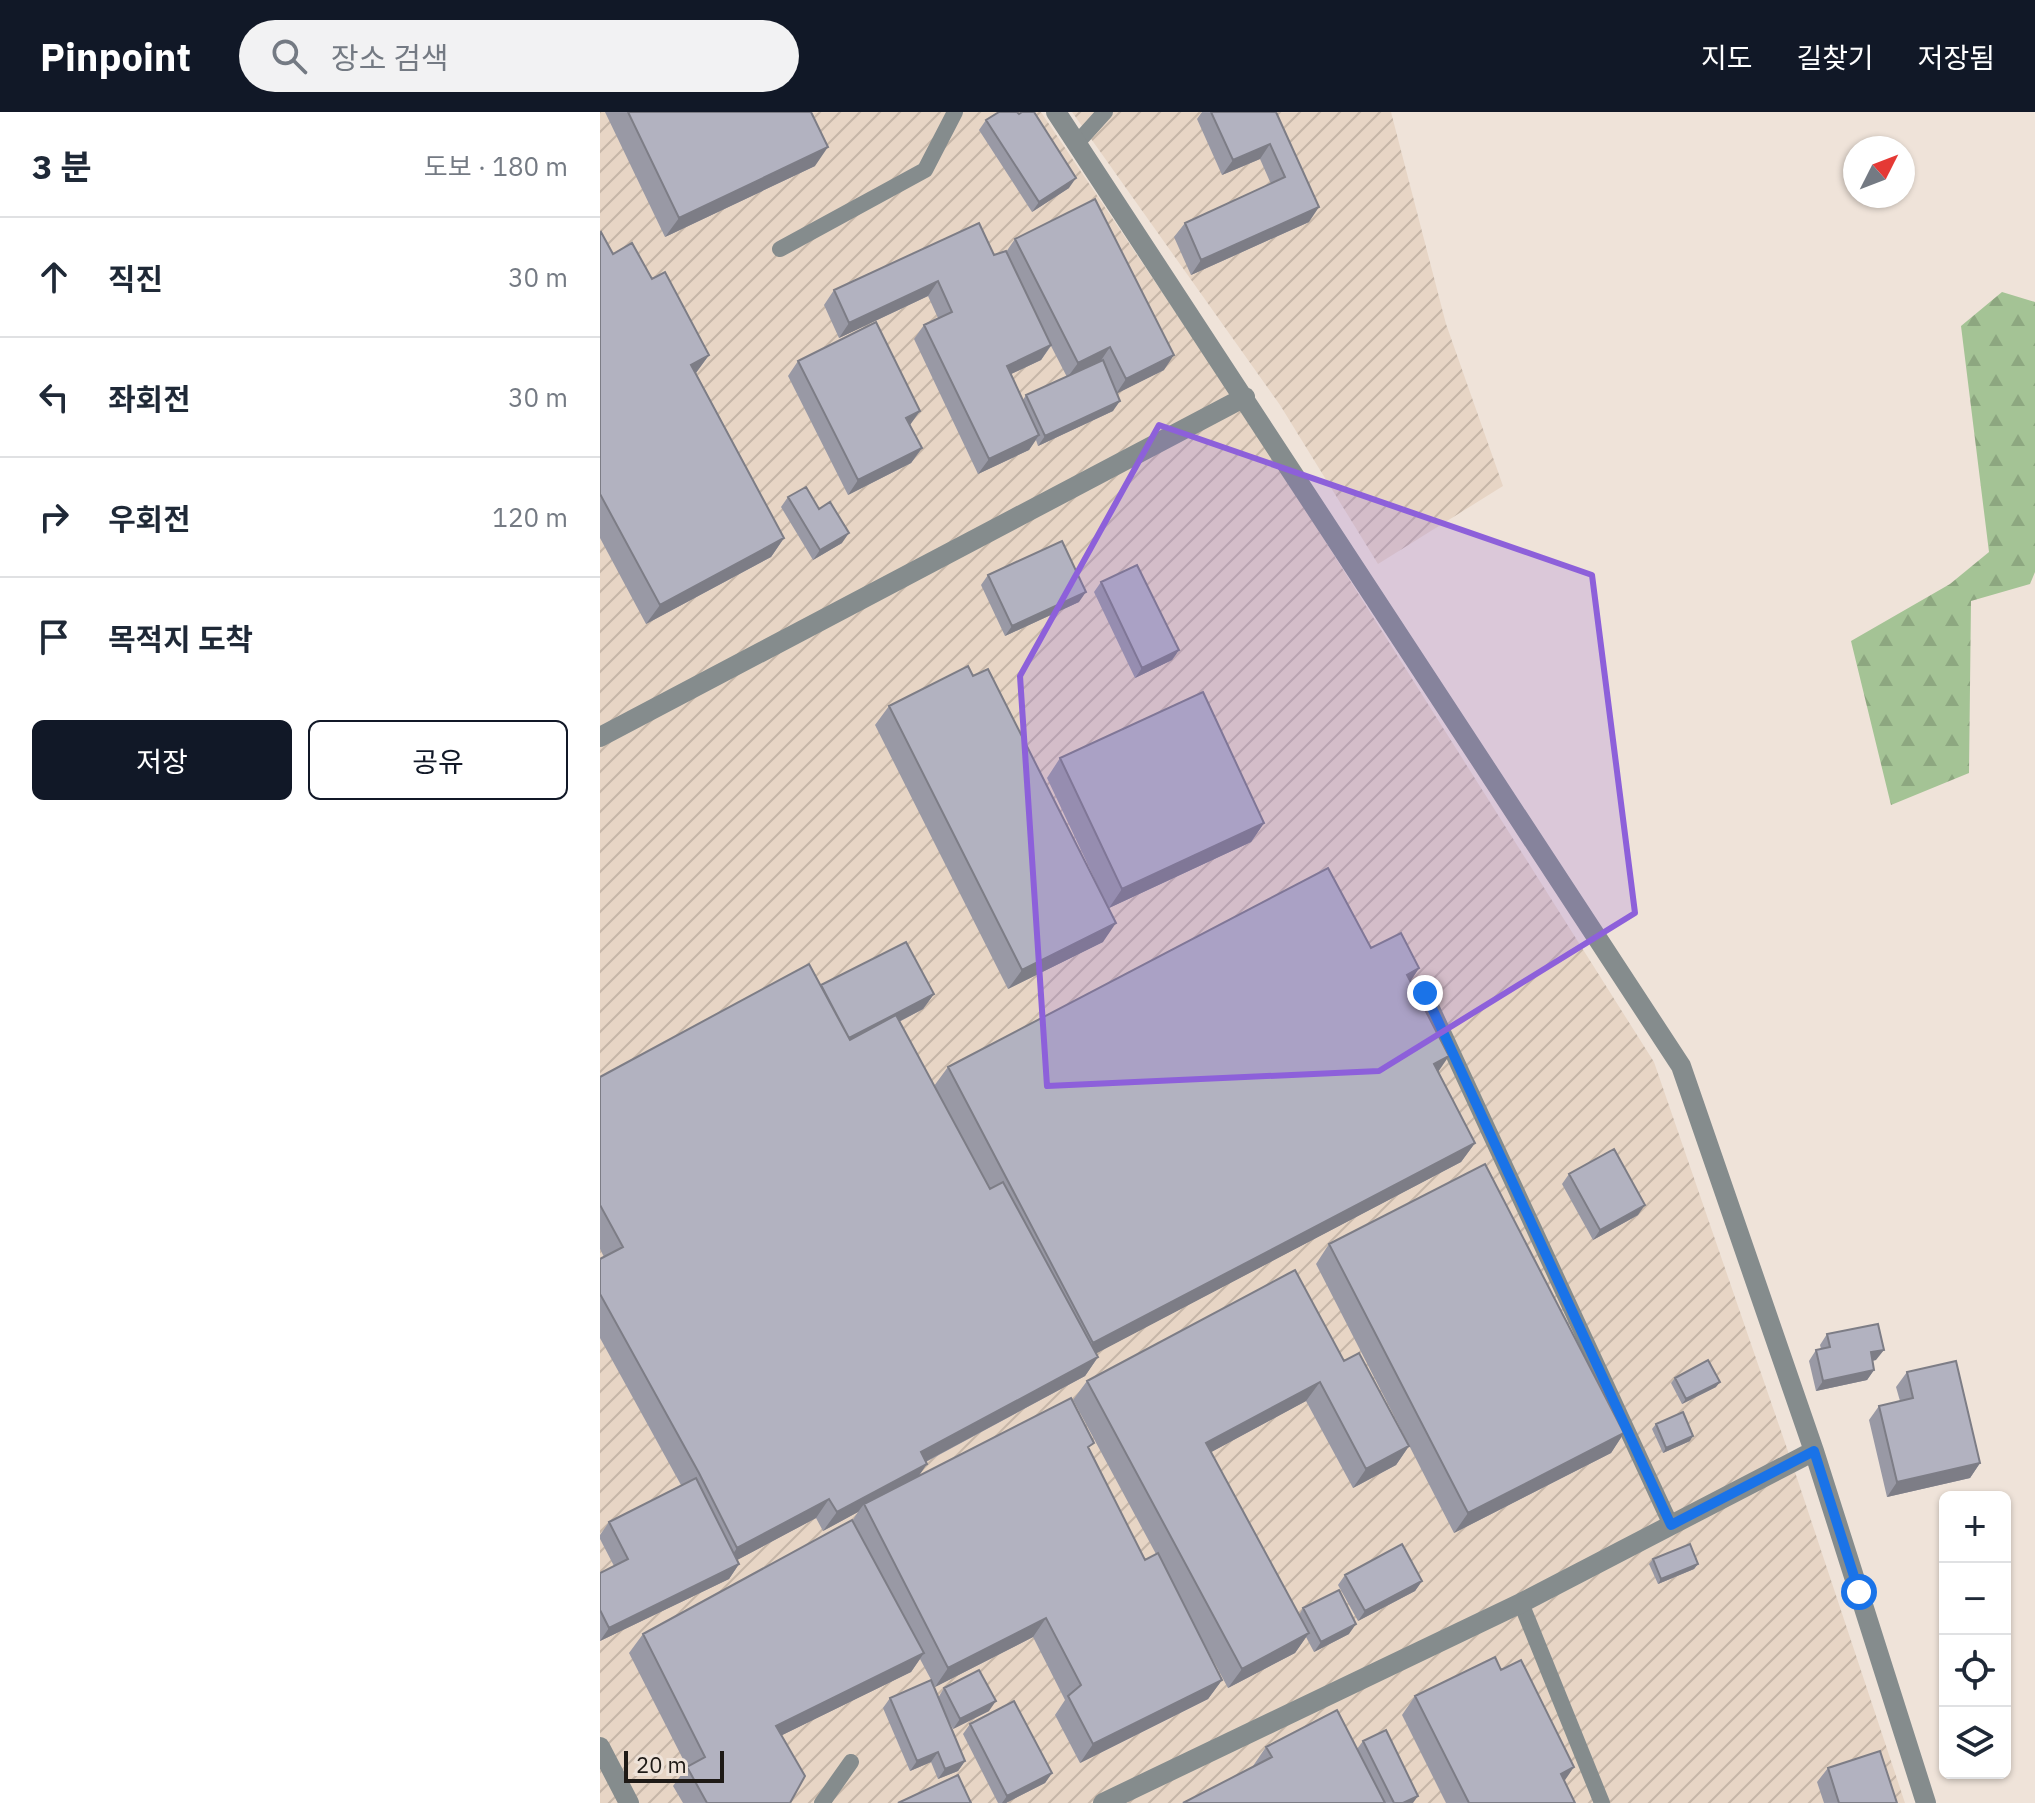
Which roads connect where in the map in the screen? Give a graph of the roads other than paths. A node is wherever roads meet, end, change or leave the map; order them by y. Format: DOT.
graph roads {
  1 [pos="955,112"];
  2 [pos="1056,112"];
  3 [pos="1105,112"];
  4 [pos="1077,143"];
  5 [pos="780,249"];
  6 [pos="1245,397"];
  7 [pos="600,737"];
  8 [pos="1425,993"];
  9 [pos="1814,1451"];
  10 [pos="1671,1525"];
  11 [pos="1521,1603"];
  12 [pos="600,1747"];
  13 [pos="851,1762"];
  14 [pos="629,1803"];
  15 [pos="822,1803"];
  16 [pos="1103,1803"];
  17 [pos="1602,1803"];
  18 [pos="1926,1803"];
  1 -- 5 [label="lane"];
  2 -- 4 [label="street"];
  3 -- 4 [label="lane"];
  4 -- 6 [label="street"];
  6 -- 7 [label="street"];
  6 -- 9 [label="street"];
  8 -- 10 [label="lane"];
  9 -- 10 [label="street"];
  9 -- 18 [label="street"];
  10 -- 11 [label="street"];
  11 -- 16 [label="street"];
  11 -- 17 [label="lane"];
  12 -- 14 [label="street"];
  13 -- 15 [label="lane"];
}
